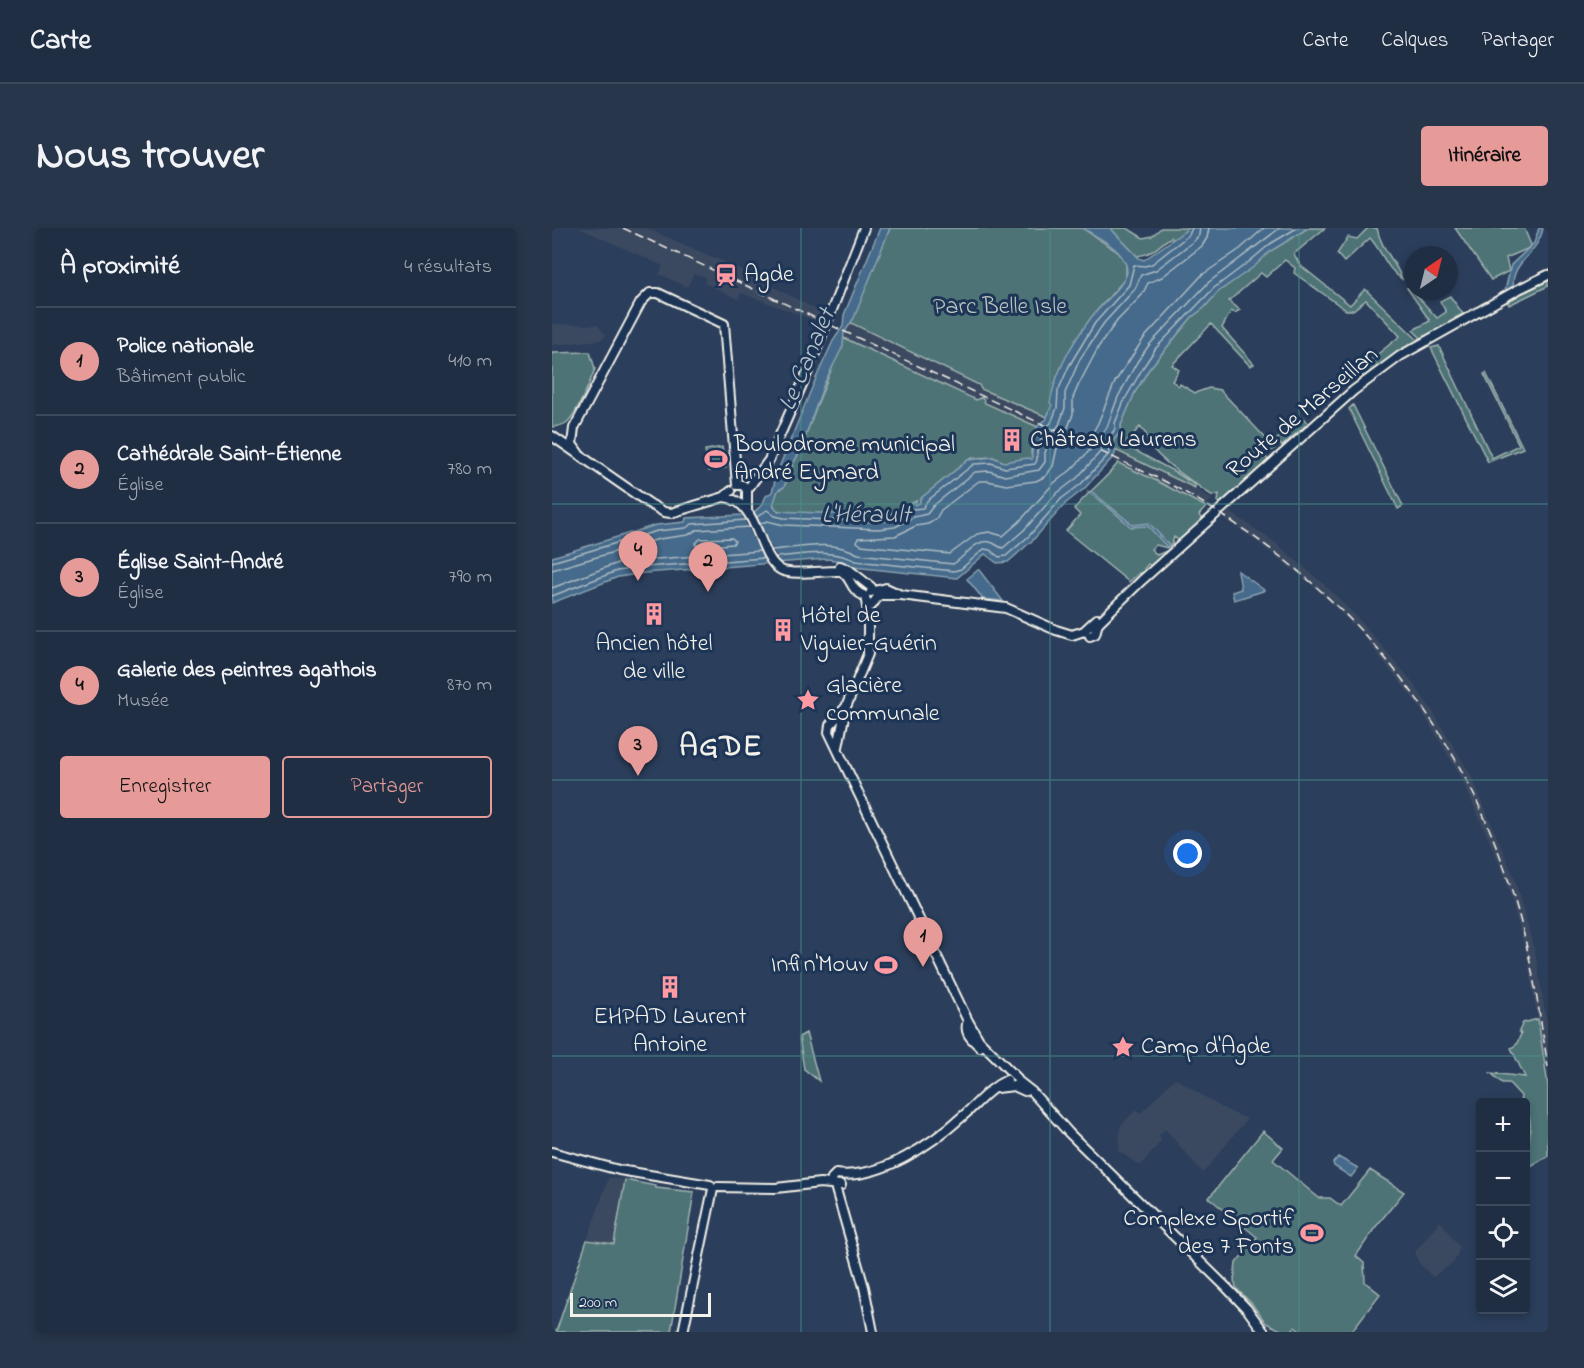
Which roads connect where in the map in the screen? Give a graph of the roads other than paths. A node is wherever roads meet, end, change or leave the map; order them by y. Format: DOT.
graph roads {
  1 [pos="864,228"];
  2 [pos="1548,275"];
  3 [pos="574,428"];
  4 [pos="552,436"];
  5 [pos="579,454"];
  6 [pos="737,493"];
  7 [pos="817,570"];
  8 [pos="860,578"];
  9 [pos="851,583"];
  10 [pos="870,592"];
  11 [pos="901,595"];
  12 [pos="966,603"];
  13 [pos="872,605"];
  14 [pos="868,642"];
  15 [pos="846,706"];
  16 [pos="831,724"];
  17 [pos="841,730"];
  18 [pos="831,734"];
  19 [pos="838,750"];
  20 [pos="968,1021"];
  21 [pos="1011,1081"];
  22 [pos="552,1152"];
  23 [pos="838,1182"];
  24 [pos="714,1187"];
  25 [pos="683,1332"];
  26 [pos="873,1332"];
  27 [pos="1264,1332"];
  1 -- 6 [label="main road"];
  2 -- 12 [label="main road, Route de Marseillan"];
  3 -- 4 [label="main road"];
  3 -- 5 [label="main road"];
  3 -- 6 [label="main road"];
  4 -- 5 [label="main road"];
  5 -- 6 [label="main road"];
  6 -- 7 [label="main road"];
  7 -- 8 [label="main road"];
  7 -- 9 [label="main road"];
  8 -- 9 [label="main road"];
  8 -- 10 [label="main road"];
  9 -- 10 [label="main road"];
  10 -- 11 [label="main road"];
  10 -- 12 [label="main road"];
  10 -- 13 [label="main road"];
  10 -- 14 [label="main road"];
  11 -- 12 [label="main road"];
  11 -- 13 [label="main road"];
  13 -- 14 [label="main road"];
  14 -- 15 [label="main road"];
  15 -- 16 [label="main road"];
  15 -- 17 [label="main road"];
  16 -- 17 [label="main road"];
  16 -- 18 [label="main road"];
  17 -- 18 [label="main road"];
  17 -- 19 [label="main road"];
  18 -- 19 [label="main road"];
  19 -- 20 [label="main road"];
  20 -- 21 [label="main road"];
  20 -- 21 [label="main road"];
  21 -- 23 [label="main road"];
  21 -- 27 [label="main road"];
  22 -- 24 [label="main road"];
  23 -- 24 [label="main road"];
  23 -- 26 [label="main road"];
  24 -- 25 [label="main road"];
}
